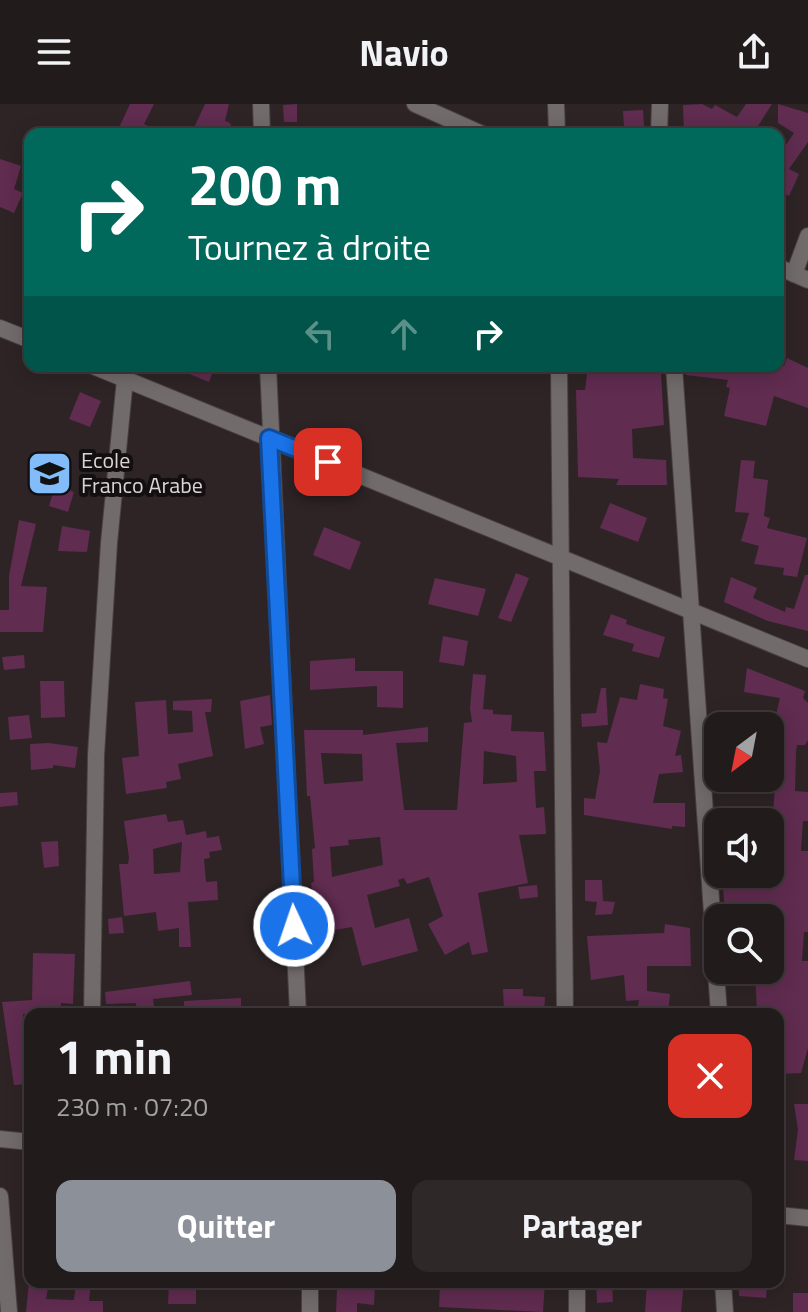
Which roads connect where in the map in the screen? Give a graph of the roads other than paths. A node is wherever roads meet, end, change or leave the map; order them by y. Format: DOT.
graph roads {
  1 [pos="261,104"];
  2 [pos="415,104"];
  3 [pos="556,104"];
  4 [pos="660,104"];
  5 [pos="262,128"];
  6 [pos="469,128"];
  7 [pos="557,128"];
  8 [pos="659,128"];
  9 [pos="808,236"];
  10 [pos="801,277"];
  11 [pos="0,328"];
  12 [pos="24,338"];
  13 [pos="108,372"];
  14 [pos="268,372"];
  15 [pos="559,372"];
  16 [pos="674,372"];
  17 [pos="125,379"];
  18 [pos="269,438"];
  19 [pos="562,558"];
  20 [pos="692,612"];
  21 [pos="808,659"];
  22 [pos="92,1008"];
  23 [pos="298,1008"];
  24 [pos="565,1008"];
  25 [pos="719,1008"];
  26 [pos="0,1139"];
  27 [pos="24,1141"];
  28 [pos="0,1196"];
  29 [pos="784,1216"];
  30 [pos="808,1218"];
  31 [pos="2,1270"];
  32 [pos="310,1288"];
  33 [pos="577,1288"];
  34 [pos="723,1288"];
  35 [pos="9,1312"];
  36 [pos="310,1312"];
  37 [pos="577,1312"];
  38 [pos="725,1312"];
  1 -- 5 [label="street"];
  2 -- 6 [label="street"];
  3 -- 7 [label="street"];
  4 -- 8 [label="street"];
  9 -- 10 [label="street"];
  11 -- 12 [label="street"];
  13 -- 17 [label="street"];
  14 -- 18 [label="street"];
  15 -- 19 [label="street"];
  16 -- 20 [label="street"];
  17 -- 18 [label="street"];
  17 -- 22 [label="street"];
  18 -- 19 [label="street"];
  18 -- 23 [label="street"];
  19 -- 20 [label="street"];
  19 -- 24 [label="street"];
  20 -- 21 [label="street"];
  20 -- 25 [label="street"];
  26 -- 27 [label="street"];
  28 -- 31 [label="street"];
  29 -- 30 [label="street"];
  31 -- 35 [label="street"];
  32 -- 36 [label="street"];
  33 -- 37 [label="street"];
  34 -- 38 [label="street"];
}
